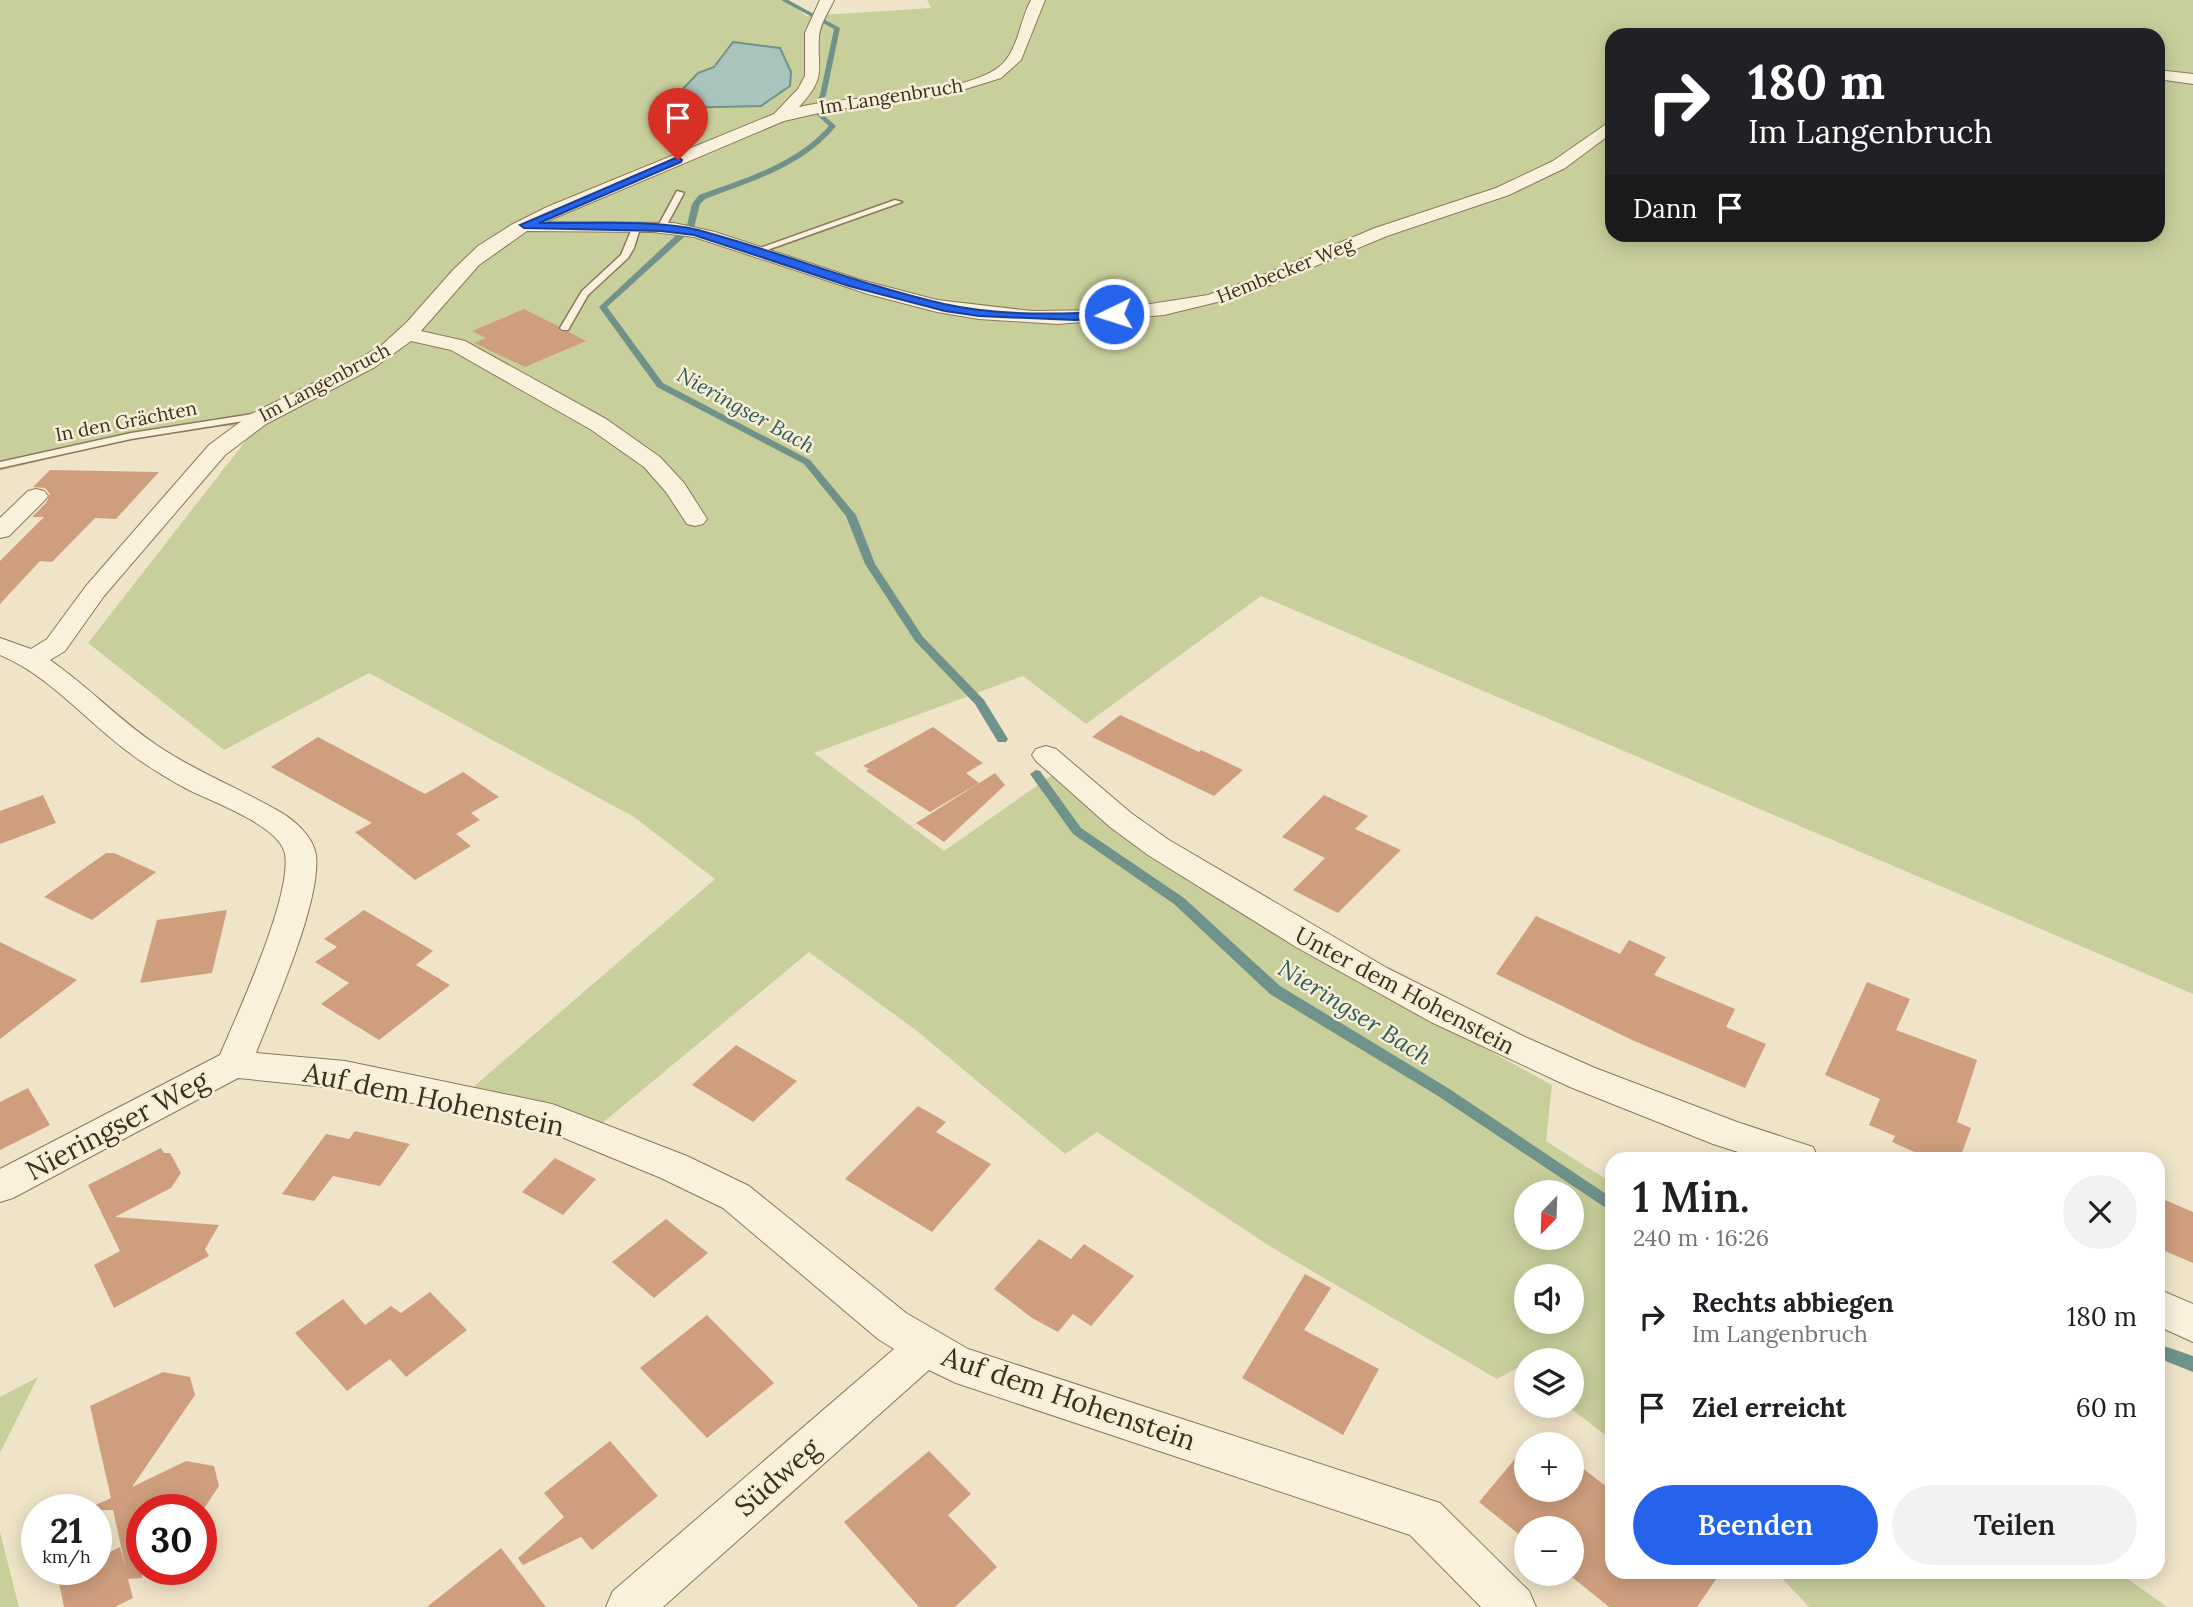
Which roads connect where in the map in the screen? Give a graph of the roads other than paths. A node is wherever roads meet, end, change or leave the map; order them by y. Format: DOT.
graph roads {
  1 [pos="827,0"];
  2 [pos="1038,0"];
  3 [pos="2165,76"];
  4 [pos="2193,79"];
  5 [pos="780,117"];
  6 [pos="1605,131"];
  7 [pos="680,193"];
  8 [pos="898,202"];
  9 [pos="524,225"];
  10 [pos="636,228"];
  11 [pos="668,229"];
  12 [pos="752,252"];
  13 [pos="565,328"];
  14 [pos="407,334"];
  15 [pos="259,416"];
  16 [pos="0,465"];
  17 [pos="36,496"];
  18 [pos="695,519"];
  19 [pos="0,531"];
  20 [pos="16,653"];
  21 [pos="1046,755"];
  22 [pos="234,1064"];
  23 [pos="1782,1152"];
  24 [pos="0,1187"];
  25 [pos="2165,1310"];
  26 [pos="2193,1324"];
  27 [pos="926,1347"];
  28 [pos="629,1607"];
  29 [pos="1513,1607"];
  1 -- 5 [label="street, Im Langenbruch"];
  2 -- 5 [label="street, Im Langenbruch"];
  3 -- 4 [label="street"];
  5 -- 9 [label="street, Im Langenbruch"];
  6 -- 12 [label="street, Hembecker Weg"];
  7 -- 11 [label="lane"];
  8 -- 12 [label="lane"];
  9 -- 10 [label="street, Hembecker Weg"];
  9 -- 14 [label="street, Im Langenbruch"];
  10 -- 11 [label="street, Hembecker Weg"];
  10 -- 13 [label="lane"];
  11 -- 12 [label="street, Hembecker Weg"];
  14 -- 15 [label="street, Im Langenbruch"];
  14 -- 18 [label="street"];
  15 -- 16 [label="lane, In den Grächten"];
  15 -- 20 [label="street, Im Langenbruch"];
  17 -- 19 [label="street"];
  20 -- 22 [label="street"];
  21 -- 23 [label="street, Unter dem Hohenstein"];
  22 -- 24 [label="street, Nieringser Weg"];
  22 -- 27 [label="street, Auf dem Hohenstein"];
  25 -- 26 [label="street"];
  27 -- 28 [label="street, Südweg"];
  27 -- 29 [label="street, Auf dem Hohenstein"];
}
